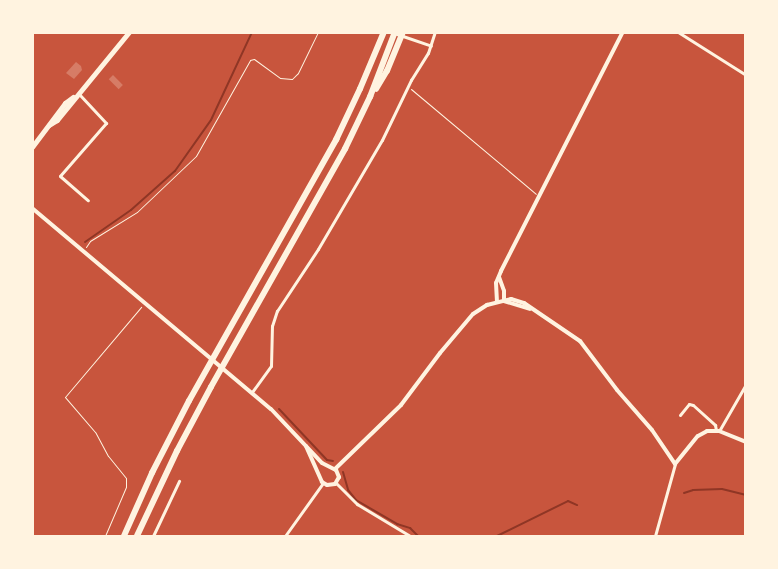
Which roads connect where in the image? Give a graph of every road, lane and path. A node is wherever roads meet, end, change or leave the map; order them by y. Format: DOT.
graph roads {
  1 [pos="128,32"];
  2 [pos="318,32"];
  3 [pos="384,32"];
  4 [pos="394,32"];
  5 [pos="403,32"];
  6 [pos="435,32"];
  7 [pos="623,32"];
  8 [pos="678,32"];
  9 [pos="431,46"];
  10 [pos="746,75"];
  11 [pos="408,87"];
  12 [pos="78,93"];
  13 [pos="370,97"];
  14 [pos="32,147"];
  15 [pos="539,196"];
  16 [pos="88,200"];
  17 [pos="32,208"];
  18 [pos="86,248"];
  19 [pos="499,277"];
  20 [pos="504,300"];
  21 [pos="145,302"];
  22 [pos="497,302"];
  23 [pos="746,384"];
  24 [pos="252,392"];
  25 [pos="680,415"];
  26 [pos="717,430"];
  27 [pos="746,442"];
  28 [pos="306,446"];
  29 [pos="674,464"];
  30 [pos="328,467"];
  31 [pos="335,469"];
  32 [pos="320,475"];
  33 [pos="179,481"];
  34 [pos="323,483"];
  35 [pos="336,483"];
  36 [pos="105,536"];
  37 [pos="124,536"];
  38 [pos="137,536"];
  39 [pos="153,536"];
  40 [pos="285,536"];
  41 [pos="410,536"];
  42 [pos="655,536"];
  1 -- 12 [label="main road"];
  2 -- 18 [label="path"];
  3 -- 37 [label="highway"];
  4 -- 9 [label="street"];
  4 -- 13 [label="highway"];
  5 -- 13 [label="highway"];
  6 -- 9 [label="street"];
  7 -- 15 [label="street"];
  8 -- 10 [label="street"];
  9 -- 11 [label="street"];
  11 -- 15 [label="path"];
  11 -- 24 [label="street"];
  12 -- 14 [label="main road"];
  12 -- 16 [label="street"];
  13 -- 38 [label="highway"];
  15 -- 19 [label="street"];
  17 -- 21 [label="street"];
  19 -- 20 [label="street"];
  19 -- 22 [label="street"];
  20 -- 22 [label="street"];
  20 -- 29 [label="street"];
  21 -- 24 [label="street"];
  21 -- 36 [label="path"];
  22 -- 31 [label="street"];
  23 -- 26 [label="street"];
  24 -- 28 [label="street"];
  25 -- 26 [label="street"];
  26 -- 27 [label="street"];
  26 -- 29 [label="street"];
  28 -- 30 [label="street"];
  28 -- 32 [label="street"];
  29 -- 42 [label="street"];
  30 -- 31 [label="street"];
  30 -- 32 [label="street"];
  31 -- 35 [label="street"];
  32 -- 34 [label="street"];
  33 -- 39 [label="street"];
  34 -- 35 [label="street"];
  34 -- 40 [label="street"];
  35 -- 41 [label="street"];
}
